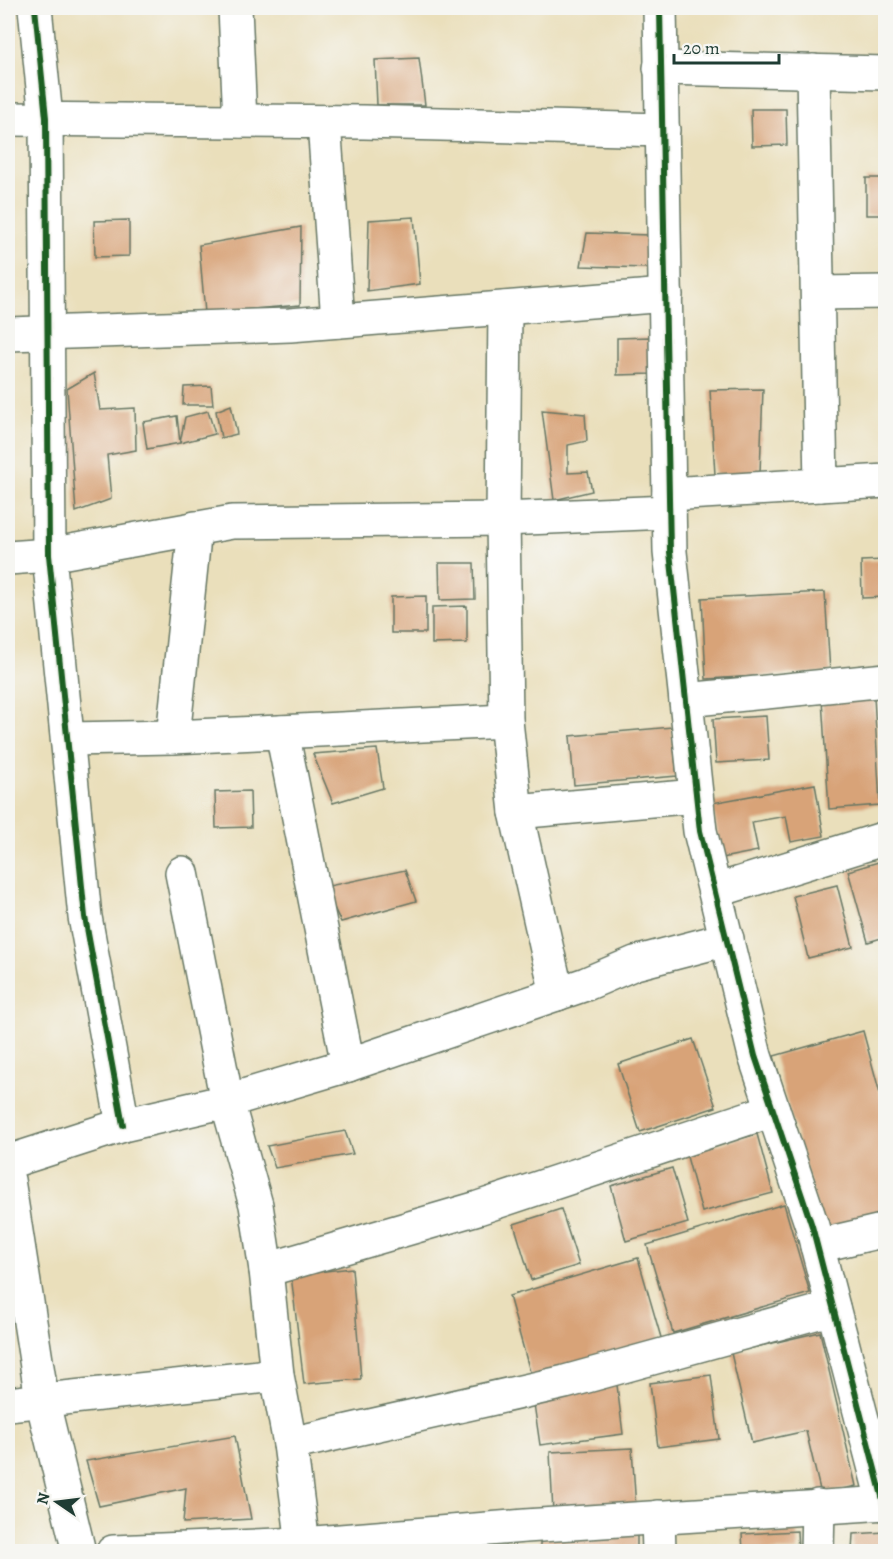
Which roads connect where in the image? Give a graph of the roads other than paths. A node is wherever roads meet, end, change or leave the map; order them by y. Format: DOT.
graph roads {
  1 [pos="35,8"];
  2 [pos="235,8"];
  3 [pos="660,8"];
  4 [pos="660,68"];
  5 [pos="813,71"];
  6 [pos="885,73"];
  7 [pos="46,118"];
  8 [pos="8,119"];
  9 [pos="240,121"];
  10 [pos="324,122"];
  11 [pos="663,130"];
  12 [pos="885,292"];
  13 [pos="818,293"];
  14 [pos="666,295"];
  15 [pos="505,308"];
  16 [pos="338,321"];
  17 [pos="46,333"];
  18 [pos="8,334"];
  19 [pos="885,481"];
  20 [pos="821,485"];
  21 [pos="669,503"];
  22 [pos="502,519"];
  23 [pos="195,528"];
  24 [pos="50,555"];
  25 [pos="8,558"];
  26 [pos="885,680"];
  27 [pos="686,700"];
  28 [pos="506,721"];
  29 [pos="282,732"];
  30 [pos="173,737"];
  31 [pos="69,739"];
  32 [pos="696,796"];
  33 [pos="516,812"];
  34 [pos="885,838"];
  35 [pos="182,873"];
  36 [pos="715,891"];
  37 [pos="727,939"];
  38 [pos="557,994"];
  39 [pos="348,1065"];
  40 [pos="227,1101"];
  41 [pos="773,1110"];
  42 [pos="123,1125"];
  43 [pos="8,1162"];
  44 [pos="8,1180"];
  45 [pos="885,1230"];
  46 [pos="817,1246"];
  47 [pos="266,1270"];
  48 [pos="833,1308"];
  49 [pos="277,1375"];
  50 [pos="42,1399"];
  51 [pos="8,1404"];
  52 [pos="290,1444"];
  53 [pos="885,1504"];
  54 [pos="818,1506"];
  55 [pos="658,1517"];
  56 [pos="303,1548"];
  57 [pos="79,1551"];
  58 [pos="113,1551"];
  59 [pos="659,1551"];
  60 [pos="817,1551"];
  1 -- 7 [label="street"];
  2 -- 9 [label="street"];
  3 -- 4 [label="street"];
  4 -- 5 [label="street"];
  4 -- 11 [label="street"];
  5 -- 6 [label="street"];
  5 -- 13 [label="street"];
  7 -- 8 [label="street"];
  7 -- 9 [label="street"];
  7 -- 17 [label="street"];
  9 -- 10 [label="street"];
  10 -- 11 [label="street"];
  10 -- 16 [label="street"];
  11 -- 14 [label="street"];
  12 -- 13 [label="street"];
  13 -- 20 [label="street"];
  14 -- 15 [label="street"];
  14 -- 21 [label="street"];
  15 -- 16 [label="street"];
  15 -- 22 [label="street"];
  16 -- 17 [label="street"];
  17 -- 18 [label="street"];
  17 -- 24 [label="street"];
  19 -- 20 [label="street"];
  20 -- 21 [label="street"];
  21 -- 22 [label="street"];
  21 -- 27 [label="street"];
  22 -- 23 [label="street"];
  22 -- 28 [label="street"];
  23 -- 24 [label="street"];
  23 -- 30 [label="street"];
  24 -- 25 [label="street"];
  24 -- 31 [label="street"];
  26 -- 27 [label="street"];
  27 -- 32 [label="street"];
  28 -- 29 [label="street"];
  28 -- 33 [label="street"];
  29 -- 30 [label="street"];
  29 -- 39 [label="street"];
  30 -- 31 [label="street"];
  31 -- 42 [label="street"];
  32 -- 33 [label="street"];
  32 -- 36 [label="street"];
  33 -- 38 [label="street"];
  34 -- 36 [label="street"];
  35 -- 40 [label="street"];
  36 -- 37 [label="street"];
  37 -- 38 [label="street"];
  37 -- 41 [label="street"];
  38 -- 39 [label="street"];
  39 -- 40 [label="street"];
  40 -- 42 [label="street"];
  40 -- 47 [label="street"];
  41 -- 46 [label="street"];
  41 -- 47 [label="street"];
  42 -- 43 [label="street"];
  44 -- 50 [label="street"];
  45 -- 46 [label="street"];
  46 -- 48 [label="street"];
  47 -- 49 [label="street"];
  48 -- 52 [label="street"];
  48 -- 53 [label="street"];
  49 -- 50 [label="street"];
  49 -- 52 [label="street"];
  50 -- 51 [label="street"];
  50 -- 57 [label="street"];
  52 -- 56 [label="street"];
  53 -- 54 [label="street"];
  54 -- 55 [label="street"];
  54 -- 60 [label="street"];
  55 -- 56 [label="street"];
  55 -- 59 [label="street"];
  56 -- 58 [label="street"];
}
